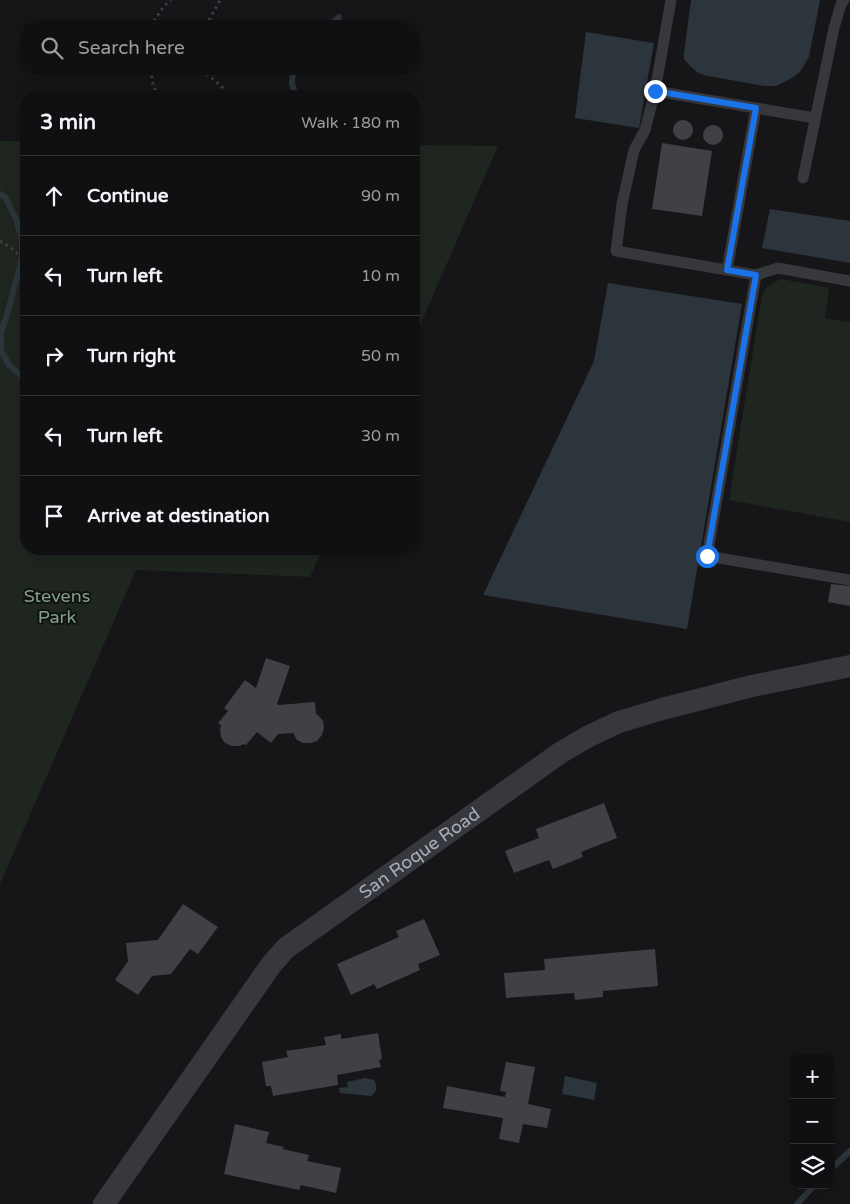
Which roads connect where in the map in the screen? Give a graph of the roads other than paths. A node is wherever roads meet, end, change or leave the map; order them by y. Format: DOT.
graph roads {
  1 [pos="671,0"];
  2 [pos="844,0"];
  3 [pos="655,91"];
  4 [pos="756,108"];
  5 [pos="815,118"];
  6 [pos="803,178"];
  7 [pos="727,270"];
  8 [pos="756,275"];
  9 [pos="850,281"];
  10 [pos="850,580"];
  11 [pos="850,666"];
  12 [pos="104,1204"];
  1 -- 3 [label="lane"];
  2 -- 5 [label="lane"];
  3 -- 4 [label="lane"];
  3 -- 7 [label="lane"];
  4 -- 5 [label="lane"];
  4 -- 7 [label="lane"];
  5 -- 6 [label="lane"];
  7 -- 8 [label="lane"];
  8 -- 9 [label="lane"];
  8 -- 10 [label="lane"];
  11 -- 12 [label="street, San Roque Road"];
}
